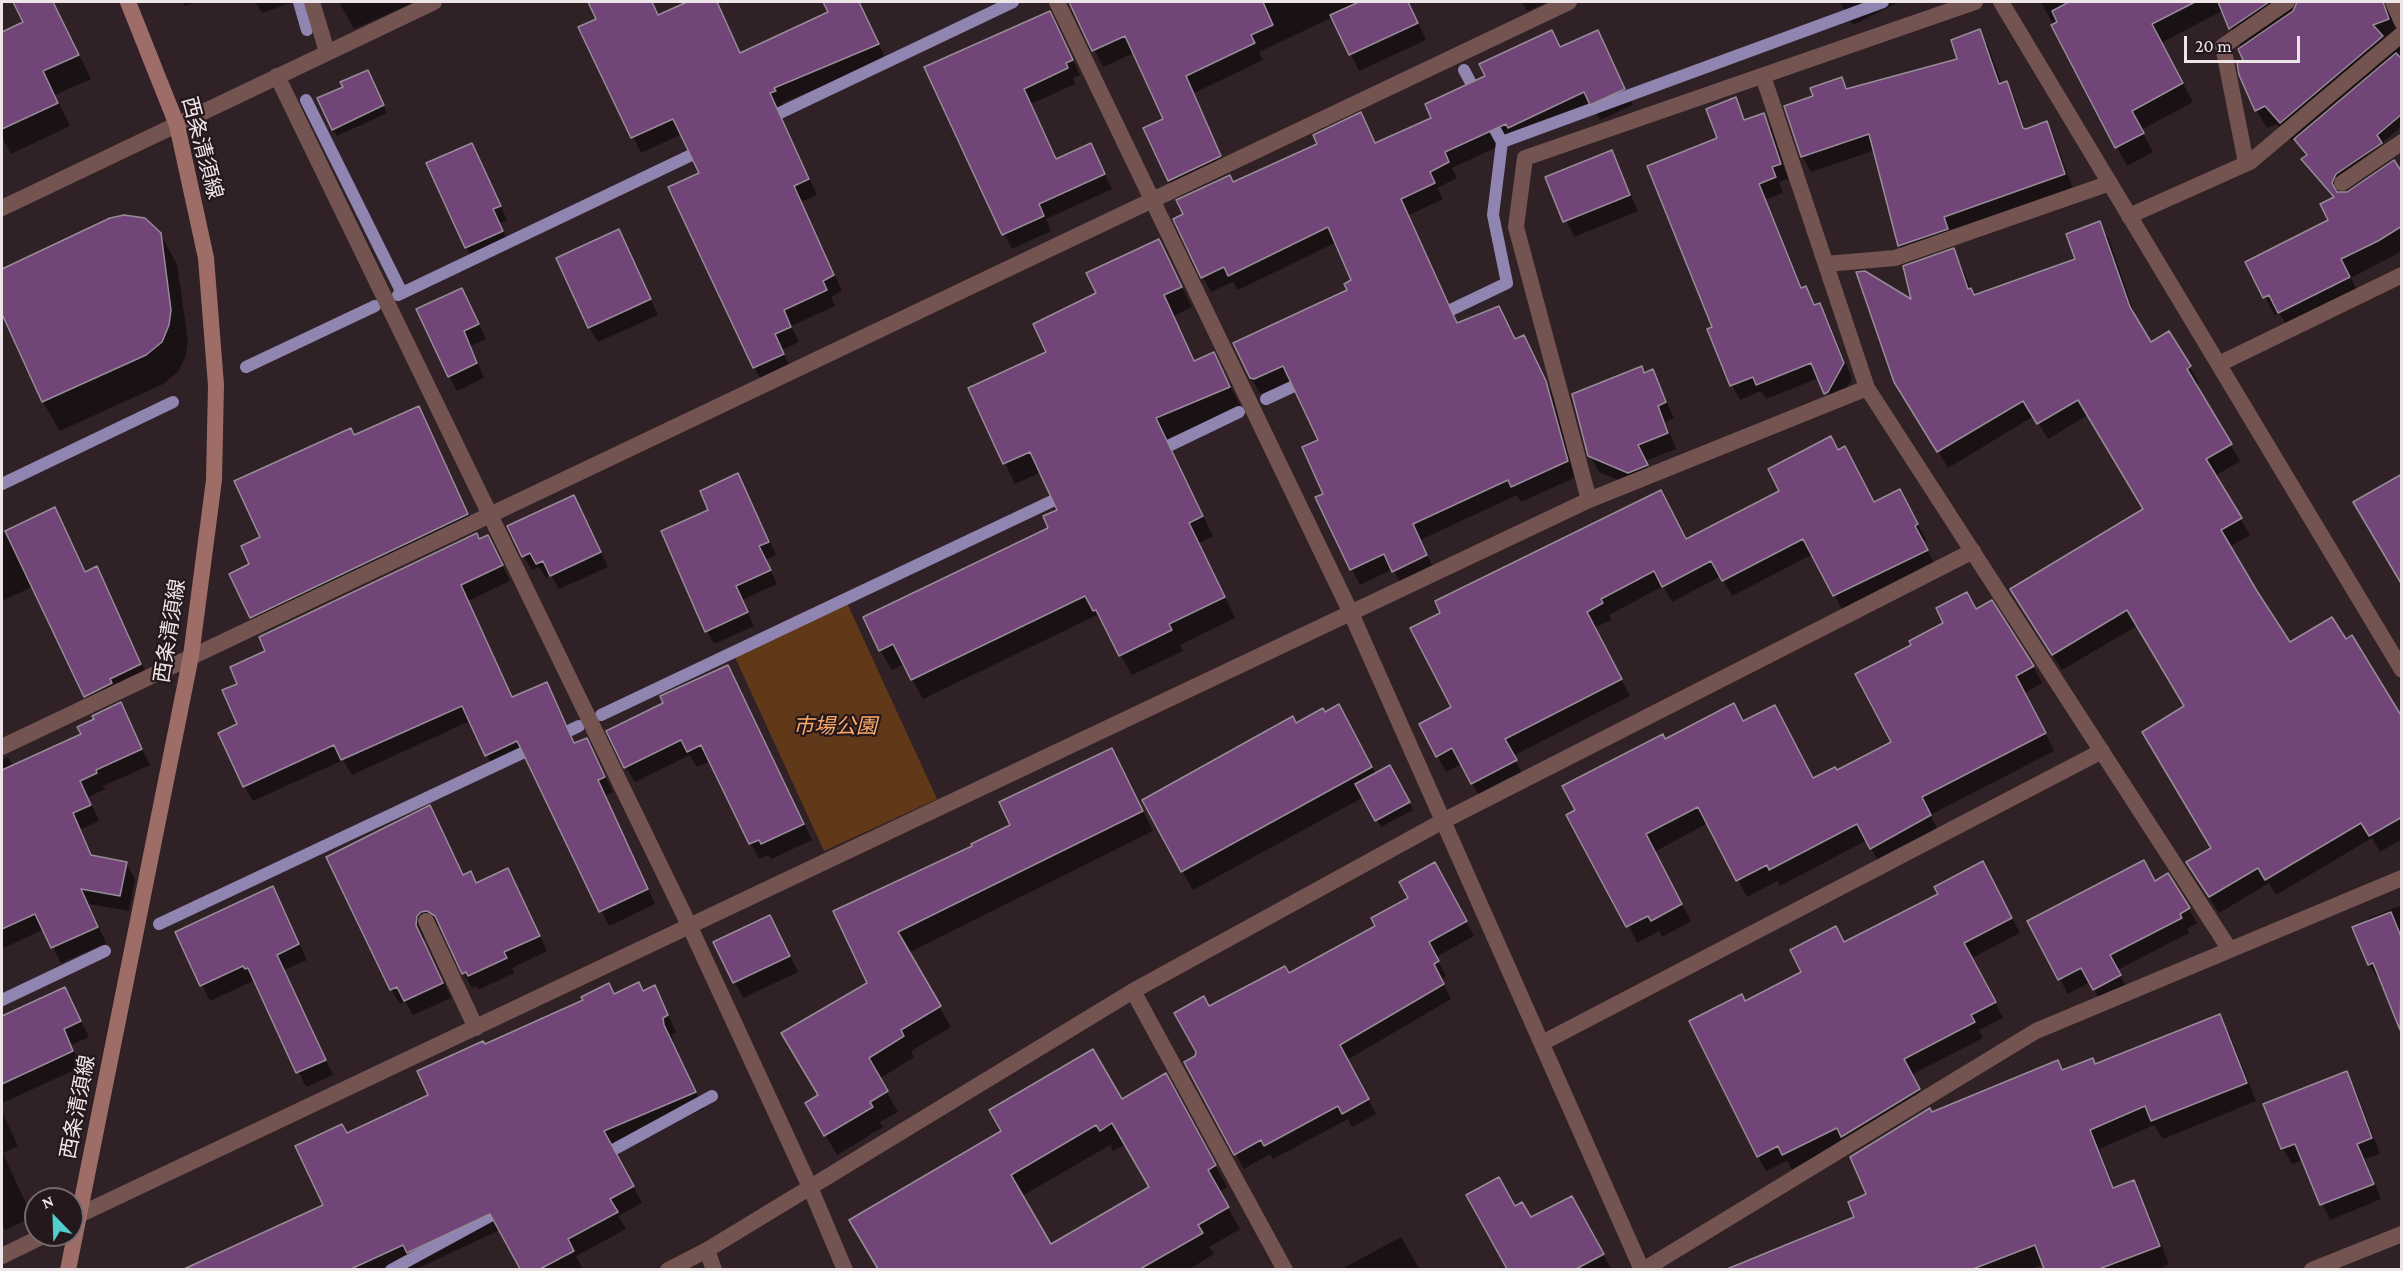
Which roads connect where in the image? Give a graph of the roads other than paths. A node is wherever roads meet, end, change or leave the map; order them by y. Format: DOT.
graph roads {
  1 [pos="128,2"];
  2 [pos="312,2"];
  3 [pos="434,2"];
  4 [pos="1057,2"];
  5 [pos="1569,2"];
  6 [pos="1975,2"];
  7 [pos="2001,2"];
  8 [pos="2287,2"];
  9 [pos="2393,2"];
  10 [pos="2402,22"];
  11 [pos="2402,34"];
  12 [pos="327,52"];
  13 [pos="277,76"];
  14 [pos="1763,76"];
  15 [pos="177,125"];
  16 [pos="2402,142"];
  17 [pos="2246,164"];
  18 [pos="2110,183"];
  19 [pos="2342,183"];
  20 [pos="1154,199"];
  21 [pos="2,208"];
  22 [pos="2129,216"];
  23 [pos="1826,264"];
  24 [pos="2402,275"];
  25 [pos="2219,364"];
  26 [pos="1868,388"];
  27 [pos="1589,500"];
  28 [pos="491,514"];
  29 [pos="1973,551"];
  30 [pos="1350,611"];
  31 [pos="190,656"];
  32 [pos="2402,670"];
  33 [pos="2,747"];
  34 [pos="2102,751"];
  35 [pos="1443,821"];
  36 [pos="2402,878"];
  37 [pos="426,921"];
  38 [pos="690,927"];
  39 [pos="2230,950"];
  40 [pos="1133,991"];
  41 [pos="476,1028"];
  42 [pos="1542,1043"];
  43 [pos="82,1187"];
  44 [pos="810,1187"];
  45 [pos="84,1215"];
  46 [pos="2402,1234"];
  47 [pos="24,1245"];
  48 [pos="72,1247"];
  49 [pos="707,1250"];
  50 [pos="2,1256"];
  51 [pos="68,1269"];
  52 [pos="668,1269"];
  53 [pos="714,1269"];
  54 [pos="845,1269"];
  55 [pos="1285,1269"];
  56 [pos="1643,1269"];
  57 [pos="2312,1269"];
  1 -- 15 [label="main road, 西条清須線"];
  2 -- 12 [label="street"];
  3 -- 12 [label="street"];
  4 -- 20 [label="street"];
  5 -- 20 [label="street"];
  6 -- 14 [label="street"];
  7 -- 18 [label="street"];
  8 -- 17 [label="street"];
  9 -- 10 [label="street"];
  11 -- 17 [label="street"];
  12 -- 13 [label="street"];
  13 -- 15 [label="street"];
  13 -- 28 [label="street"];
  14 -- 23 [label="street"];
  14 -- 27 [label="street"];
  15 -- 21 [label="street"];
  15 -- 31 [label="main road, 西条清須線"];
  16 -- 19 [label="street"];
  17 -- 22 [label="street"];
  18 -- 22 [label="street"];
  18 -- 23 [label="street"];
  20 -- 28 [label="street"];
  20 -- 30 [label="street"];
  22 -- 25 [label="street"];
  23 -- 26 [label="street"];
  24 -- 25 [label="street"];
  25 -- 32 [label="street"];
  26 -- 27 [label="street"];
  26 -- 29 [label="street"];
  27 -- 30 [label="street"];
  28 -- 31 [label="street"];
  28 -- 38 [label="street"];
  29 -- 34 [label="street"];
  29 -- 35 [label="street"];
  30 -- 35 [label="street"];
  30 -- 38 [label="street"];
  31 -- 33 [label="street"];
  31 -- 43 [label="main road, 西条清須線"];
  34 -- 39 [label="street"];
  34 -- 42 [label="street"];
  35 -- 40 [label="street"];
  35 -- 42 [label="street"];
  36 -- 39 [label="street"];
  37 -- 41 [label="street"];
  38 -- 41 [label="street"];
  38 -- 44 [label="street"];
  39 -- 56 [label="street"];
  40 -- 44 [label="street"];
  40 -- 55 [label="street"];
  41 -- 45 [label="street"];
  42 -- 56 [label="street"];
  44 -- 49 [label="street"];
  44 -- 54 [label="street"];
  46 -- 57 [label="street"];
  47 -- 50 [label="street"];
  48 -- 51 [label="main road, 西条清須線"];
  49 -- 52 [label="street"];
  49 -- 53 [label="street"];
}
